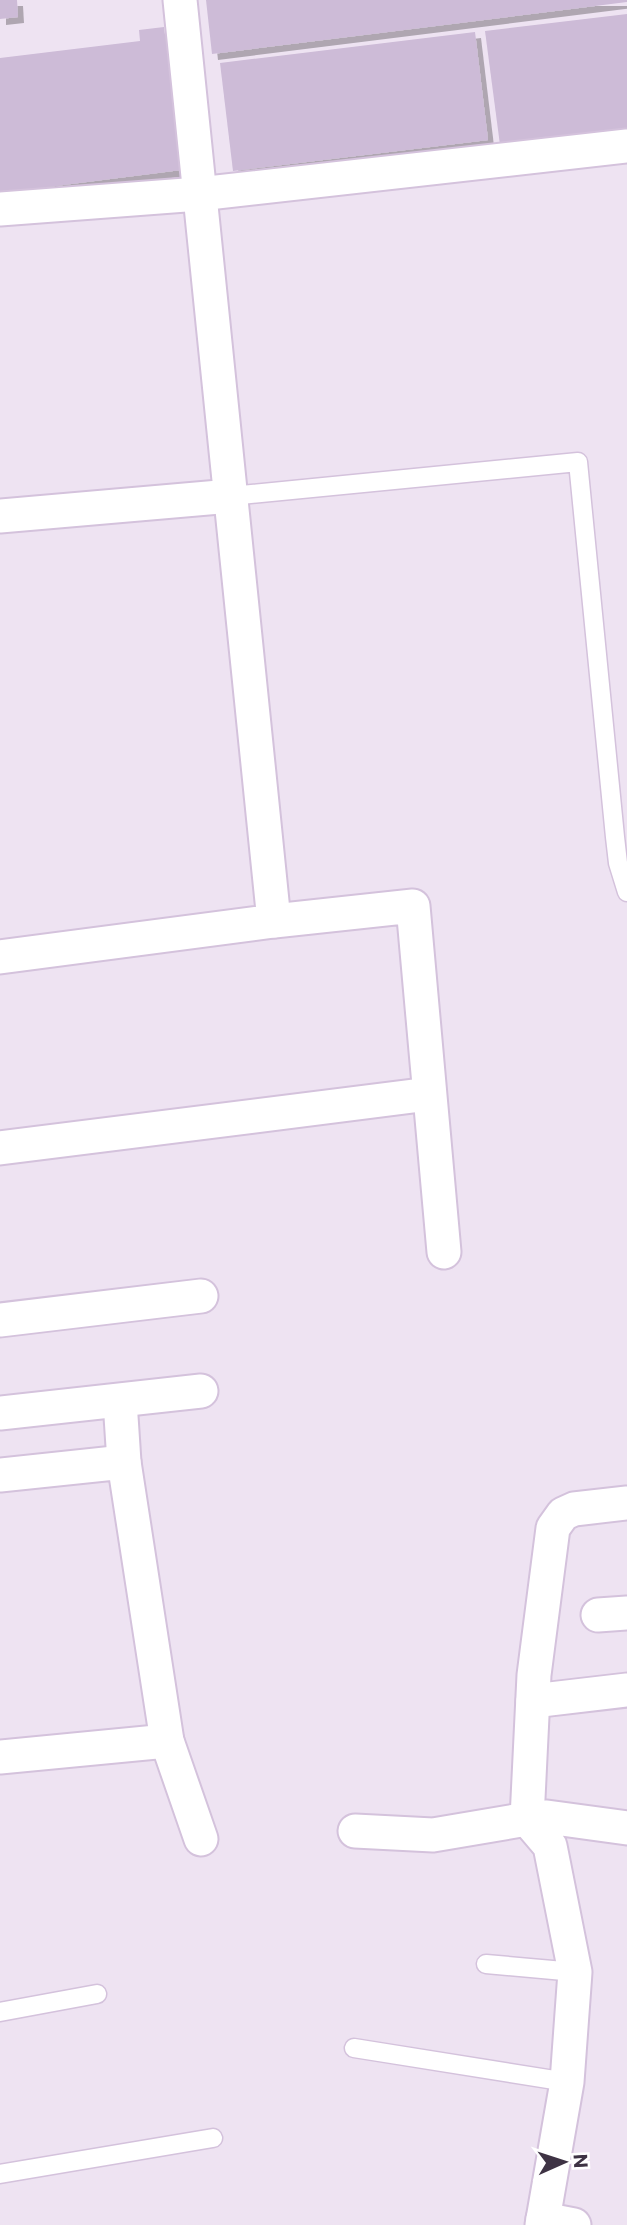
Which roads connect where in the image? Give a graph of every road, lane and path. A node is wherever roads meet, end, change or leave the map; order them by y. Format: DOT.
graph roads {
  1 [pos="180,0"];
  2 [pos="627,146"];
  3 [pos="199,194"];
  4 [pos="0,209"];
  5 [pos="231,496"];
  6 [pos="0,516"];
  7 [pos="627,892"];
  8 [pos="274,921"];
  9 [pos="0,957"];
  10 [pos="429,1094"];
  11 [pos="0,1148"];
  12 [pos="444,1252"];
  13 [pos="201,1296"];
  14 [pos="0,1320"];
  15 [pos="201,1391"];
  16 [pos="120,1401"];
  17 [pos="0,1413"];
  18 [pos="124,1462"];
  19 [pos="0,1475"];
  20 [pos="627,1503"];
  21 [pos="627,1690"];
  22 [pos="533,1701"];
  23 [pos="167,1741"];
  24 [pos="0,1757"];
  25 [pos="527,1819"];
  26 [pos="627,1828"];
  27 [pos="355,1831"];
  28 [pos="201,1839"];
  29 [pos="486,1964"];
  30 [pos="575,1972"];
  31 [pos="97,1994"];
  32 [pos="0,2011"];
  33 [pos="354,2048"];
  34 [pos="567,2082"];
  35 [pos="213,2138"];
  36 [pos="0,2174"];
  37 [pos="553,2223"];
  1 -- 3 [label="street"];
  2 -- 3 [label="street"];
  3 -- 4 [label="street"];
  3 -- 5 [label="street"];
  5 -- 6 [label="street"];
  5 -- 7 [label="lane"];
  5 -- 8 [label="street"];
  8 -- 9 [label="street"];
  8 -- 10 [label="street"];
  10 -- 11 [label="street"];
  10 -- 12 [label="street"];
  13 -- 14 [label="street"];
  15 -- 16 [label="street"];
  16 -- 17 [label="street"];
  16 -- 18 [label="street"];
  18 -- 19 [label="street"];
  18 -- 23 [label="street"];
  20 -- 22 [label="street"];
  21 -- 22 [label="street"];
  22 -- 25 [label="street"];
  23 -- 24 [label="street"];
  23 -- 28 [label="street"];
  25 -- 26 [label="street"];
  25 -- 27 [label="street"];
  25 -- 30 [label="street"];
  29 -- 30 [label="lane"];
  30 -- 34 [label="street"];
  31 -- 32 [label="lane"];
  33 -- 34 [label="lane"];
  34 -- 37 [label="street"];
  35 -- 36 [label="lane"];
}
